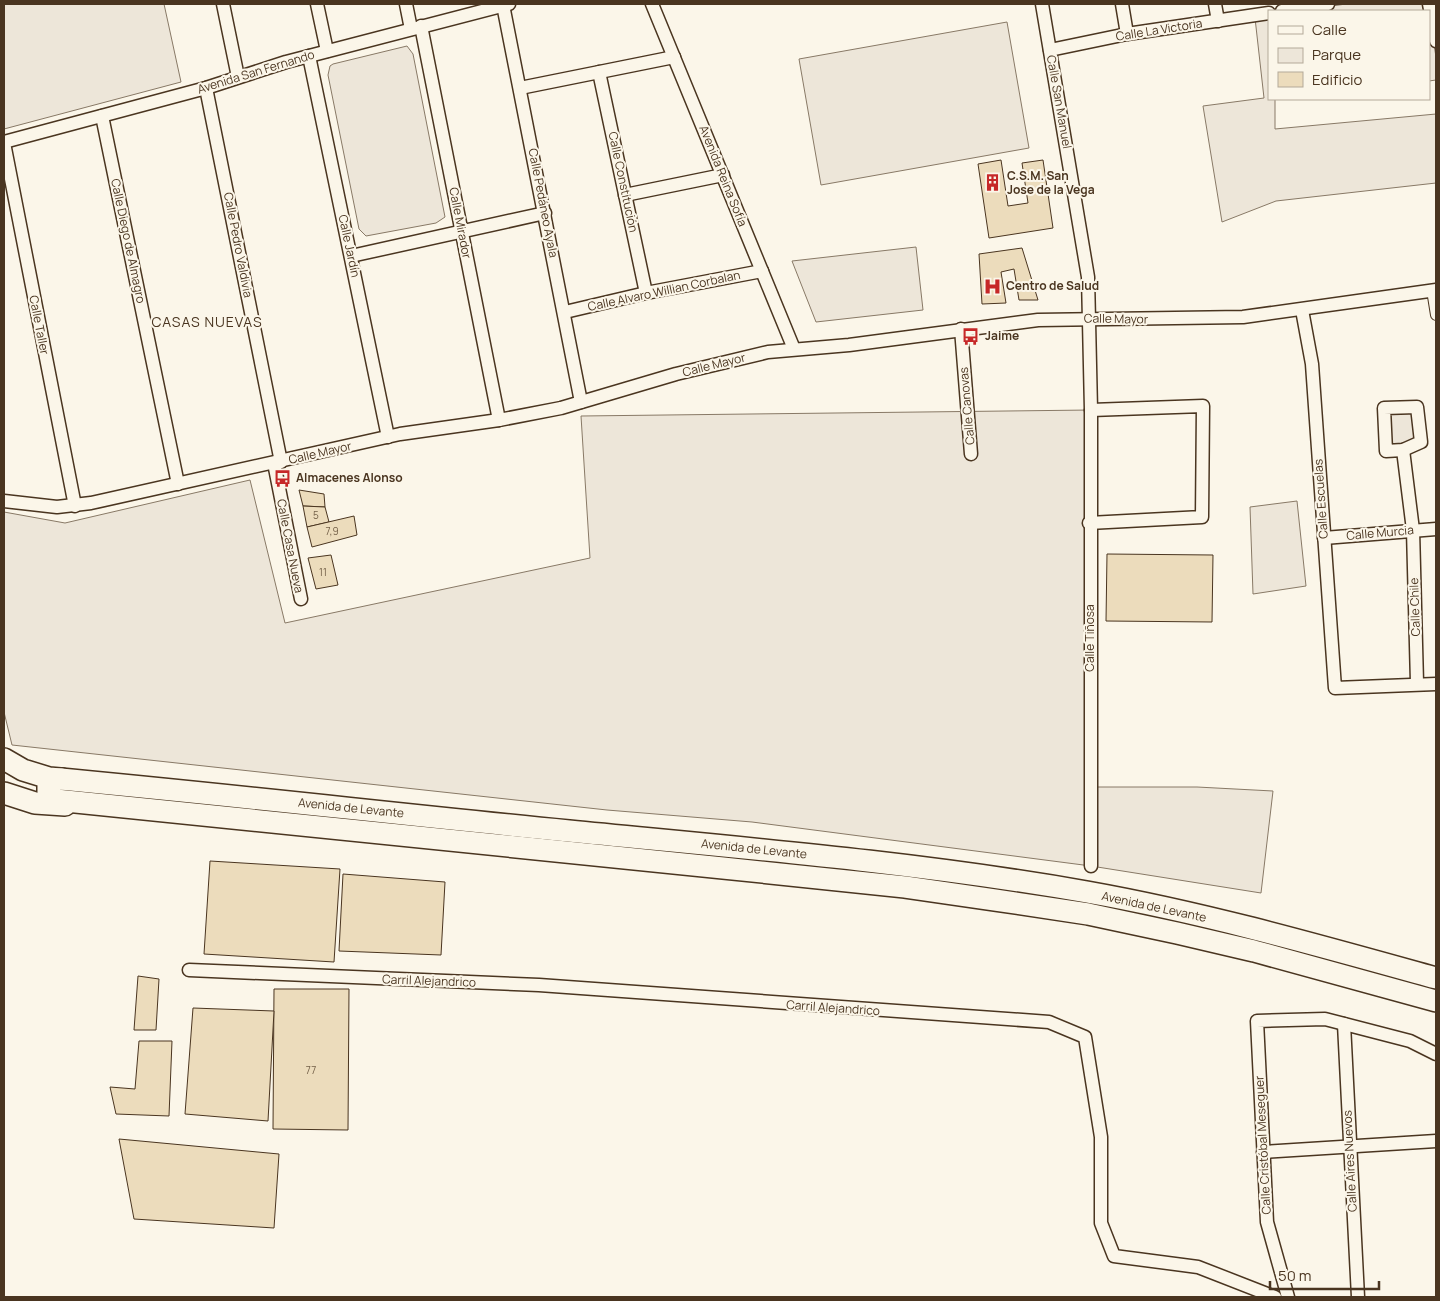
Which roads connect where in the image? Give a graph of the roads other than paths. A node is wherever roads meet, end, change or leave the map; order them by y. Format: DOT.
graph roads {
  1 [pos="223,4"];
  2 [pos="317,4"];
  3 [pos="406,4"];
  4 [pos="652,4"];
  5 [pos="1042,4"];
  6 [pos="1122,4"];
  7 [pos="1215,4"];
  8 [pos="1328,4"];
  9 [pos="1429,4"];
  10 [pos="501,5"];
  11 [pos="1254,10"];
  12 [pos="1289,10"];
  13 [pos="1268,14"];
  14 [pos="1218,21"];
  15 [pos="416,27"];
  16 [pos="1127,34"];
  17 [pos="1436,41"];
  18 [pos="1050,50"];
  19 [pos="327,51"];
  20 [pos="309,56"];
  21 [pos="674,57"];
  22 [pos="599,72"];
  23 [pos="238,77"];
  24 [pos="206,88"];
  25 [pos="520,88"];
  26 [pos="102,116"];
  27 [pos="4,143"];
  28 [pos="723,174"];
  29 [pos="625,195"];
  30 [pos="545,213"];
  31 [pos="462,232"];
  32 [pos="352,256"];
  33 [pos="762,270"];
  34 [pos="1434,290"];
  35 [pos="646,293"];
  36 [pos="1302,310"];
  37 [pos="565,312"];
  38 [pos="1436,315"];
  39 [pos="1089,318"];
  40 [pos="961,329"];
  41 [pos="794,349"];
  42 [pos="582,402"];
  43 [pos="1091,410"];
  44 [pos="499,420"];
  45 [pos="388,437"];
  46 [pos="1403,450"];
  47 [pos="971,454"];
  48 [pos="278,462"];
  49 [pos="178,484"];
  50 [pos="4,501"];
  51 [pos="75,506"];
  52 [pos="1090,523"];
  53 [pos="1436,529"];
  54 [pos="1413,530"];
  55 [pos="1324,538"];
  56 [pos="301,598"];
  57 [pos="1417,683"];
  58 [pos="1436,684"];
  59 [pos="4,759"];
  60 [pos="62,779"];
  61 [pos="4,793"];
  62 [pos="122,807"];
  63 [pos="1091,866"];
  64 [pos="189,970"];
  65 [pos="1436,978"];
  66 [pos="1436,1001"];
  67 [pos="1344,1024"];
  68 [pos="1436,1054"];
  69 [pos="1436,1140"];
  70 [pos="1349,1145"];
  71 [pos="1263,1152"];
  72 [pos="1275,1297"];
  73 [pos="1288,1297"];
  74 [pos="1358,1297"];
  1 -- 23 [label="street"];
  2 -- 19 [label="street"];
  3 -- 15 [label="street, Calle Mirador"];
  4 -- 21 [label="street, Avenida Reina Sofía"];
  5 -- 18 [label="street, Calle San Manuel"];
  6 -- 16 [label="street"];
  7 -- 14 [label="street"];
  8 -- 12 [label="street"];
  9 -- 17 [label="street"];
  10 -- 15 [label="street, Avenida San Fernando"];
  10 -- 25 [label="street, Calle Pedáneo Ayala"];
  11 -- 13 [label="street, Calle La Victoria"];
  11 -- 14 [label="street, Calle La Victoria"];
  14 -- 16 [label="street, Calle La Victoria"];
  15 -- 19 [label="street, Avenida San Fernando"];
  15 -- 31 [label="street, Calle Mirador"];
  16 -- 18 [label="street, Calle La Victoria"];
  18 -- 39 [label="street, Calle San Manuel"];
  19 -- 20 [label="street, Avenida San Fernando"];
  20 -- 23 [label="street, Avenida San Fernando"];
  20 -- 32 [label="street, Calle Jardín"];
  21 -- 22 [label="street"];
  21 -- 28 [label="street, Avenida Reina Sofía"];
  22 -- 25 [label="street"];
  22 -- 29 [label="street, Calle Constitución"];
  23 -- 24 [label="street, Avenida San Fernando"];
  24 -- 26 [label="street, Avenida San Fernando"];
  24 -- 48 [label="street, Calle Pedro Valdivia"];
  25 -- 30 [label="street, Calle Pedáneo Ayala"];
  26 -- 27 [label="street, Avenida San Fernando"];
  26 -- 49 [label="street, Calle Diego de Almagro"];
  27 -- 51 [label="street, Calle Taller"];
  28 -- 29 [label="street"];
  28 -- 33 [label="street, Avenida Reina Sofía"];
  29 -- 35 [label="street, Calle Constitución"];
  30 -- 31 [label="street"];
  30 -- 37 [label="street, Calle Pedáneo Ayala"];
  31 -- 32 [label="street"];
  31 -- 44 [label="street, Calle Mirador"];
  32 -- 45 [label="street, Calle Jardín"];
  33 -- 35 [label="street, Calle Alvaro Willian Corbalan"];
  33 -- 41 [label="street, Avenida Reina Sofía"];
  34 -- 36 [label="street, Calle Mayor"];
  34 -- 38 [label="street"];
  35 -- 37 [label="street, Calle Alvaro Willian Corbalan"];
  36 -- 39 [label="street, Calle Mayor"];
  36 -- 55 [label="street, Calle Escuelas"];
  37 -- 42 [label="street, Calle Pedáneo Ayala"];
  39 -- 40 [label="street, Calle Mayor"];
  39 -- 43 [label="street, Calle San Manuel"];
  40 -- 41 [label="street, Calle Mayor"];
  40 -- 47 [label="street, Calle Canovas"];
  41 -- 42 [label="street, Calle Mayor"];
  42 -- 44 [label="street, Calle Mayor"];
  43 -- 52 [label="street, Calle Tiñosa"];
  43 -- 52 [label="street"];
  44 -- 45 [label="street, Calle Mayor"];
  45 -- 48 [label="street, Calle Mayor"];
  46 -- 54 [label="street, Calle Chile"];
  48 -- 49 [label="street, Calle Mayor"];
  48 -- 56 [label="street, Calle Casa Nueva"];
  49 -- 51 [label="street, Calle Mayor"];
  50 -- 51 [label="street, Calle Mayor"];
  52 -- 63 [label="street, Calle Tiñosa"];
  53 -- 54 [label="street, Calle Murcia"];
  54 -- 55 [label="street, Calle Murcia"];
  54 -- 57 [label="street, Calle Chile"];
  55 -- 57 [label="street, Calle Escuelas"];
  57 -- 58 [label="street"];
  59 -- 60 [label="main road, Avenida de Levante"];
  60 -- 62 [label="main road, Avenida de Levante"];
  60 -- 65 [label="main road, Avenida de Levante"];
  61 -- 62 [label="main road, Avenida de Levante"];
  62 -- 66 [label="main road, Avenida de Levante"];
  64 -- 72 [label="street, Carril Alejandrico"];
  67 -- 68 [label="street"];
  67 -- 70 [label="street, Calle Aires Nuevos"];
  67 -- 71 [label="street, Calle Cristóbal Meseguer"];
  69 -- 70 [label="street"];
  70 -- 71 [label="street"];
  70 -- 74 [label="street, Calle Aires Nuevos"];
  71 -- 73 [label="street, Calle Cristóbal Meseguer"];
}
